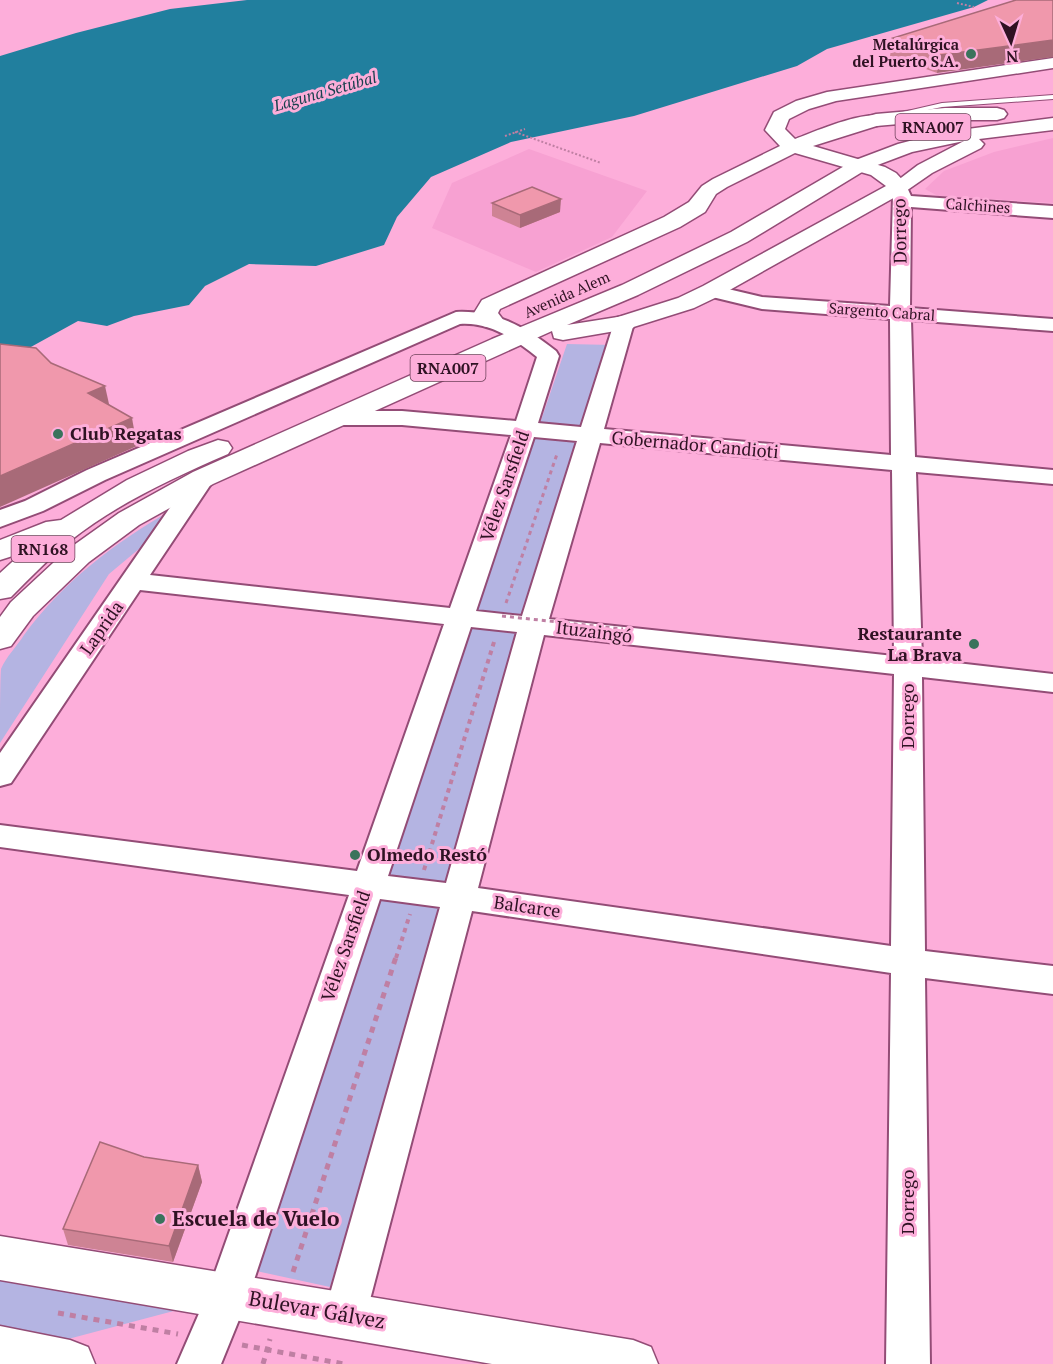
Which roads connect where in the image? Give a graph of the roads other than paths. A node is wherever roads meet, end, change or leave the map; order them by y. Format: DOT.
graph roads {
  1 [pos="1053,63"];
  2 [pos="1053,97"];
  3 [pos="1048,119"];
  4 [pos="876,120"];
  5 [pos="791,146"];
  6 [pos="833,157"];
  7 [pos="860,165"];
  8 [pos="812,169"];
  9 [pos="901,194"];
  10 [pos="1053,212"];
  11 [pos="713,228"];
  12 [pos="711,291"];
  13 [pos="900,313"];
  14 [pos="624,323"];
  15 [pos="1053,325"];
  16 [pos="509,333"];
  17 [pos="338,418"];
  18 [pos="525,428"];
  19 [pos="578,434"];
  20 [pos="905,464"];
  21 [pos="1053,477"];
  22 [pos="203,478"];
  23 [pos="91,514"];
  24 [pos="0,519"];
  25 [pos="0,551"];
  26 [pos="134,581"];
  27 [pos="0,590"];
  28 [pos="460,614"];
  29 [pos="533,625"];
  30 [pos="0,639"];
  31 [pos="908,669"];
  32 [pos="1053,683"];
  33 [pos="0,776"];
  34 [pos="0,836"];
  35 [pos="366,886"];
  36 [pos="457,897"];
  37 [pos="908,962"];
  38 [pos="1053,980"];
  39 [pos="0,1258"];
  40 [pos="228,1295"];
  41 [pos="345,1315"];
  42 [pos="0,1350"];
  43 [pos="70,1364"];
  44 [pos="199,1364"];
  45 [pos="633,1364"];
  46 [pos="908,1364"];
  1 -- 5 [label="main road"];
  2 -- 4 [label="lane"];
  3 -- 4 [label="main road"];
  3 -- 6 [label="main road, RNA007"];
  3 -- 7 [label="main road, Avenida Alem / RNA007"];
  3 -- 9 [label="main road"];
  4 -- 5 [label="main road"];
  5 -- 6 [label="main road, Dorrego"];
  5 -- 16 [label="main road"];
  6 -- 7 [label="main road, Dorrego"];
  6 -- 8 [label="main road, RNA007"];
  7 -- 9 [label="main road, Dorrego"];
  7 -- 16 [label="main road, Avenida Alem / RNA007"];
  9 -- 10 [label="street, Calchines"];
  9 -- 12 [label="main road"];
  9 -- 13 [label="street, Dorrego"];
  11 -- 16 [label="main road, Avenida Alem / RNA007"];
  12 -- 13 [label="street, Sargento Cabral"];
  12 -- 14 [label="main road"];
  13 -- 15 [label="street, Sargento Cabral"];
  13 -- 20 [label="street, Dorrego"];
  14 -- 16 [label="main road"];
  14 -- 19 [label="street"];
  16 -- 17 [label="main road, Avenida Alem / RNA007"];
  16 -- 18 [label="street, Vélez Sarsfield"];
  16 -- 23 [label="main road, Avenida Alem / RNA007"];
  16 -- 24 [label="street"];
  17 -- 18 [label="street, Gobernador Candioti"];
  17 -- 22 [label="main road, Avenida Alem / RNA007"];
  18 -- 19 [label="street, Gobernador Candioti"];
  18 -- 28 [label="street, Vélez Sarsfield"];
  19 -- 20 [label="street, Gobernador Candioti"];
  19 -- 29 [label="street"];
  20 -- 21 [label="street, Gobernador Candioti"];
  20 -- 31 [label="street, Dorrego"];
  22 -- 26 [label="street, Laprida"];
  22 -- 30 [label="main road, RNA007"];
  23 -- 25 [label="main road"];
  23 -- 27 [label="main road, RN168"];
  26 -- 28 [label="street, Ituzaingó"];
  26 -- 33 [label="street, Laprida"];
  28 -- 29 [label="street, Ituzaingó"];
  28 -- 35 [label="street, Vélez Sarsfield"];
  29 -- 31 [label="street, Ituzaingó"];
  29 -- 36 [label="street"];
  31 -- 32 [label="street, Ituzaingó"];
  31 -- 37 [label="street, Dorrego"];
  34 -- 35 [label="street, Balcarce"];
  35 -- 36 [label="street, Balcarce"];
  35 -- 40 [label="street, Vélez Sarsfield"];
  36 -- 37 [label="street, Balcarce"];
  36 -- 41 [label="street"];
  37 -- 38 [label="street, Balcarce"];
  37 -- 46 [label="street, Dorrego"];
  39 -- 40 [label="main road, Bulevar Gálvez"];
  40 -- 41 [label="main road, Bulevar Gálvez"];
  40 -- 44 [label="street, Vélez Sarsfield"];
  41 -- 45 [label="main road, Bulevar Gálvez"];
  42 -- 43 [label="main road"];
}
